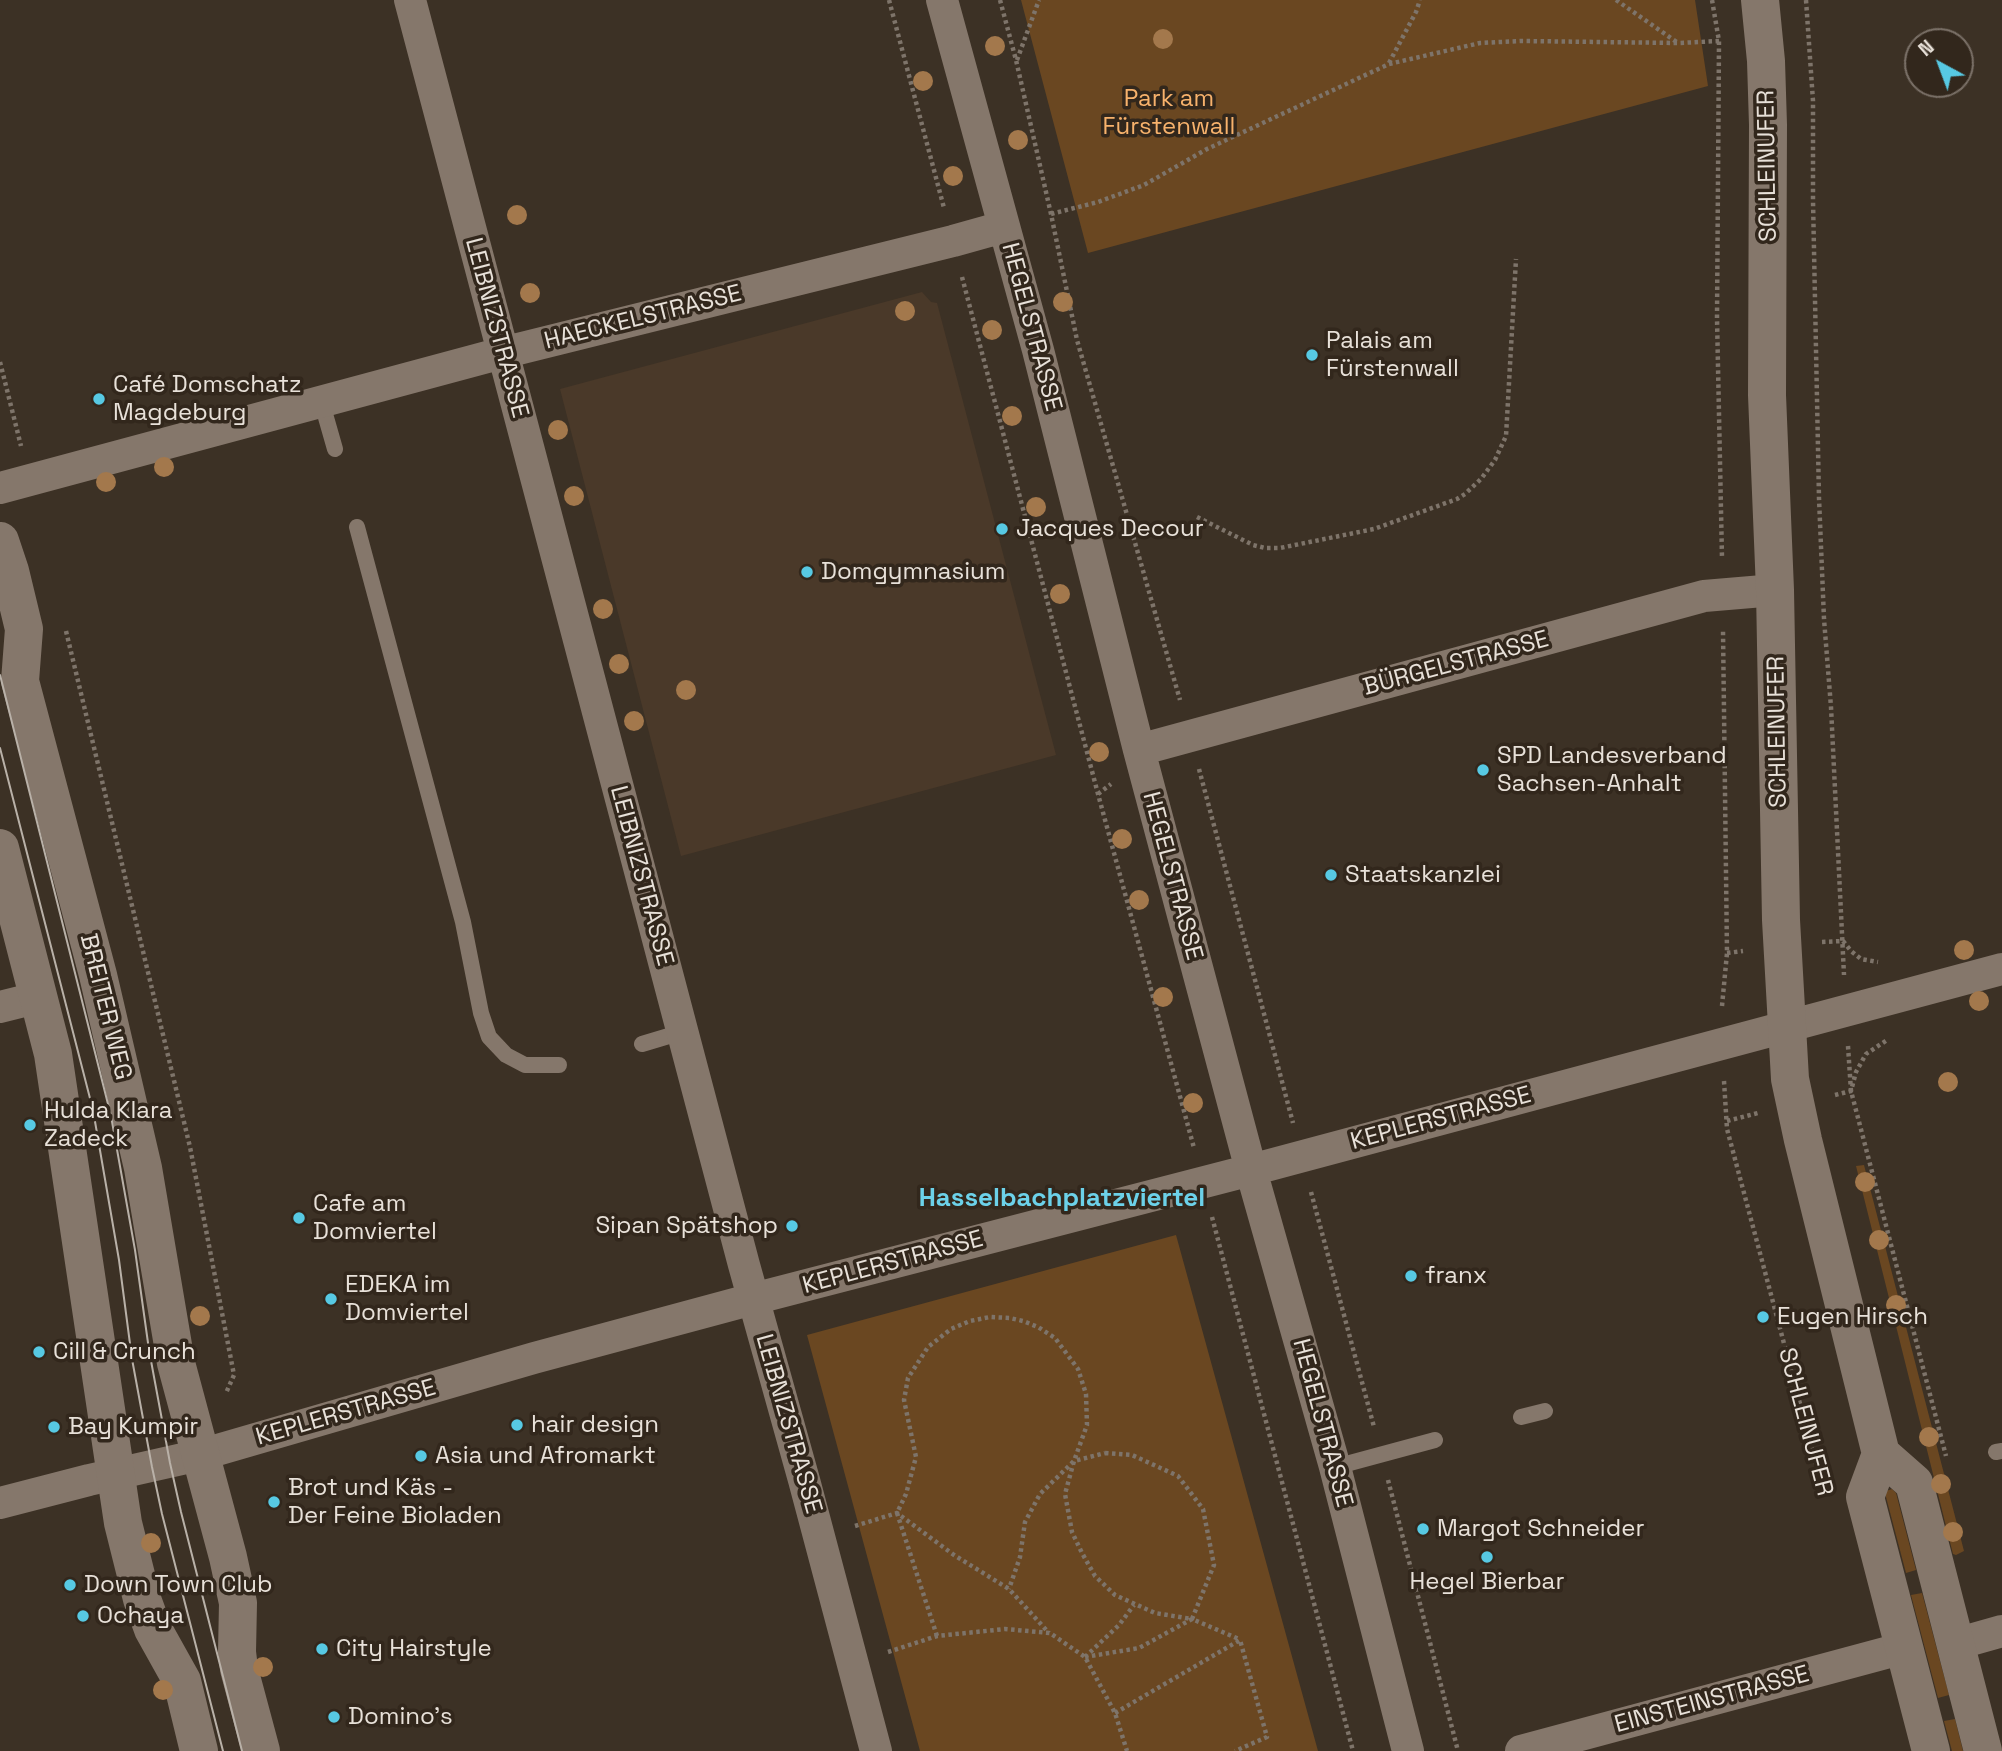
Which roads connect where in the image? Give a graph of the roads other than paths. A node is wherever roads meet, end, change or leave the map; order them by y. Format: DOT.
graph roads {
  1 [pos="410,0"];
  2 [pos="942,0"];
  3 [pos="1760,0"];
  4 [pos="1003,227"];
  5 [pos="502,353"];
  6 [pos="321,400"];
  7 [pos="335,449"];
  8 [pos="0,488"];
  9 [pos="357,527"];
  10 [pos="0,541"];
  11 [pos="1775,590"];
  12 [pos="1139,750"];
  13 [pos="0,848"];
  14 [pos="2002,969"];
  15 [pos="40,997"];
  16 [pos="0,1007"];
  17 [pos="1786,1026"];
  18 [pos="682,1032"];
  19 [pos="642,1044"];
  20 [pos="559,1065"];
  21 [pos="1251,1170"];
  22 [pos="753,1299"];
  23 [pos="1545,1411"];
  24 [pos="1521,1417"];
  25 [pos="1435,1440"];
  26 [pos="1881,1454"];
  27 [pos="200,1455"];
  28 [pos="1335,1467"];
  29 [pos="115,1475"];
  30 [pos="0,1503"];
  31 [pos="2002,1631"];
  32 [pos="1956,1644"];
  33 [pos="1904,1648"];
  34 [pos="200,1751"];
  35 [pos="261,1751"];
  36 [pos="876,1751"];
  37 [pos="1408,1751"];
  38 [pos="1521,1751"];
  39 [pos="1931,1751"];
  40 [pos="1983,1751"];
  1 -- 5 [label="street, LEIBNIZSTRASSE"];
  2 -- 4 [label="street, HEGELSTRASSE"];
  3 -- 11 [label="street, SCHLEINUFER"];
  4 -- 5 [label="street, HAECKELSTRASSE"];
  4 -- 12 [label="street, HEGELSTRASSE"];
  5 -- 6 [label="street, HAECKELSTRASSE"];
  5 -- 18 [label="street, LEIBNIZSTRASSE"];
  6 -- 7 [label="lane"];
  6 -- 8 [label="street, HAECKELSTRASSE"];
  9 -- 20 [label="lane"];
  10 -- 27 [label="street, BREITER WEG"];
  11 -- 12 [label="street, BÜRGELSTRASSE"];
  11 -- 17 [label="street, SCHLEINUFER"];
  12 -- 21 [label="street, HEGELSTRASSE"];
  13 -- 15 [label="street"];
  14 -- 17 [label="street, KEPLERSTRASSE"];
  15 -- 16 [label="street"];
  15 -- 29 [label="street"];
  17 -- 21 [label="street, KEPLERSTRASSE"];
  17 -- 26 [label="street, SCHLEINUFER"];
  18 -- 19 [label="lane"];
  18 -- 22 [label="street, LEIBNIZSTRASSE"];
  21 -- 22 [label="street, KEPLERSTRASSE"];
  21 -- 28 [label="street, HEGELSTRASSE"];
  22 -- 27 [label="street, KEPLERSTRASSE"];
  22 -- 36 [label="street, LEIBNIZSTRASSE"];
  23 -- 24 [label="lane"];
  25 -- 28 [label="lane"];
  26 -- 32 [label="street"];
  26 -- 33 [label="street, SCHLEINUFER"];
  27 -- 29 [label="street, KEPLERSTRASSE"];
  27 -- 35 [label="street, BREITER WEG"];
  28 -- 37 [label="street, HEGELSTRASSE"];
  29 -- 30 [label="street, KEPLERSTRASSE"];
  29 -- 34 [label="street"];
  31 -- 32 [label="street"];
  32 -- 40 [label="street"];
  33 -- 38 [label="street, EINSTEINSTRASSE"];
  33 -- 39 [label="street, SCHLEINUFER"];
}
